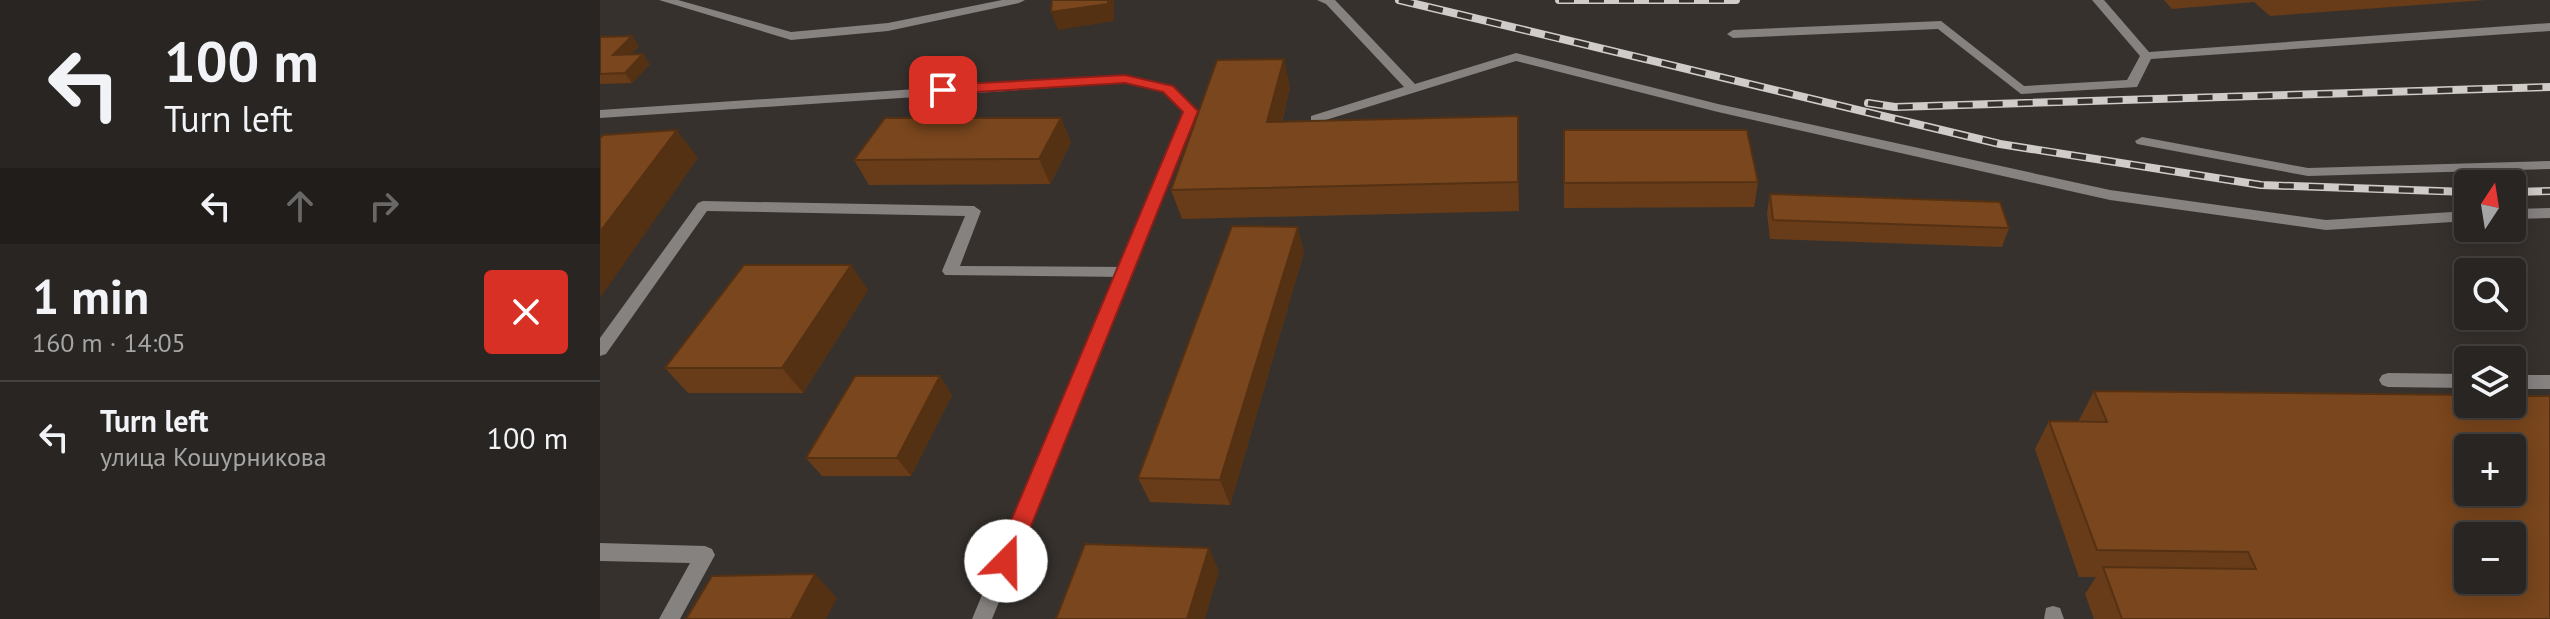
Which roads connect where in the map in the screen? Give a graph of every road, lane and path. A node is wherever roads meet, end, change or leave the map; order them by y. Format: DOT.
graph roads {
  1 [pos="665,0"];
  2 [pos="1019,0"];
  3 [pos="1323,0"];
  4 [pos="2098,0"];
  5 [pos="2550,27"];
  6 [pos="1733,34"];
  7 [pos="2146,56"];
  8 [pos="1413,89"];
  9 [pos="600,114"];
  10 [pos="1316,119"];
  11 [pos="2142,141"];
  12 [pos="2550,165"];
  13 [pos="2550,213"];
  14 [pos="2526,214"];
  15 [pos="2454,217"];
  16 [pos="1125,272"];
  17 [pos="600,350"];
  18 [pos="2388,380"];
  19 [pos="2454,381"];
  20 [pos="2526,382"];
  21 [pos="2550,382"];
  22 [pos="600,552"];
  23 [pos="669,619"];
  24 [pos="982,619"];
  1 -- 2 [label="street"];
  3 -- 8 [label="street"];
  4 -- 7 [label="street"];
  5 -- 7 [label="street"];
  6 -- 7 [label="street"];
  8 -- 10 [label="street"];
  8 -- 15 [label="street"];
  9 -- 16 [label="street"];
  11 -- 12 [label="street"];
  13 -- 14 [label="street"];
  16 -- 17 [label="street"];
  16 -- 24 [label="street"];
  18 -- 19 [label="street"];
  20 -- 21 [label="street"];
  22 -- 23 [label="street"];
}
